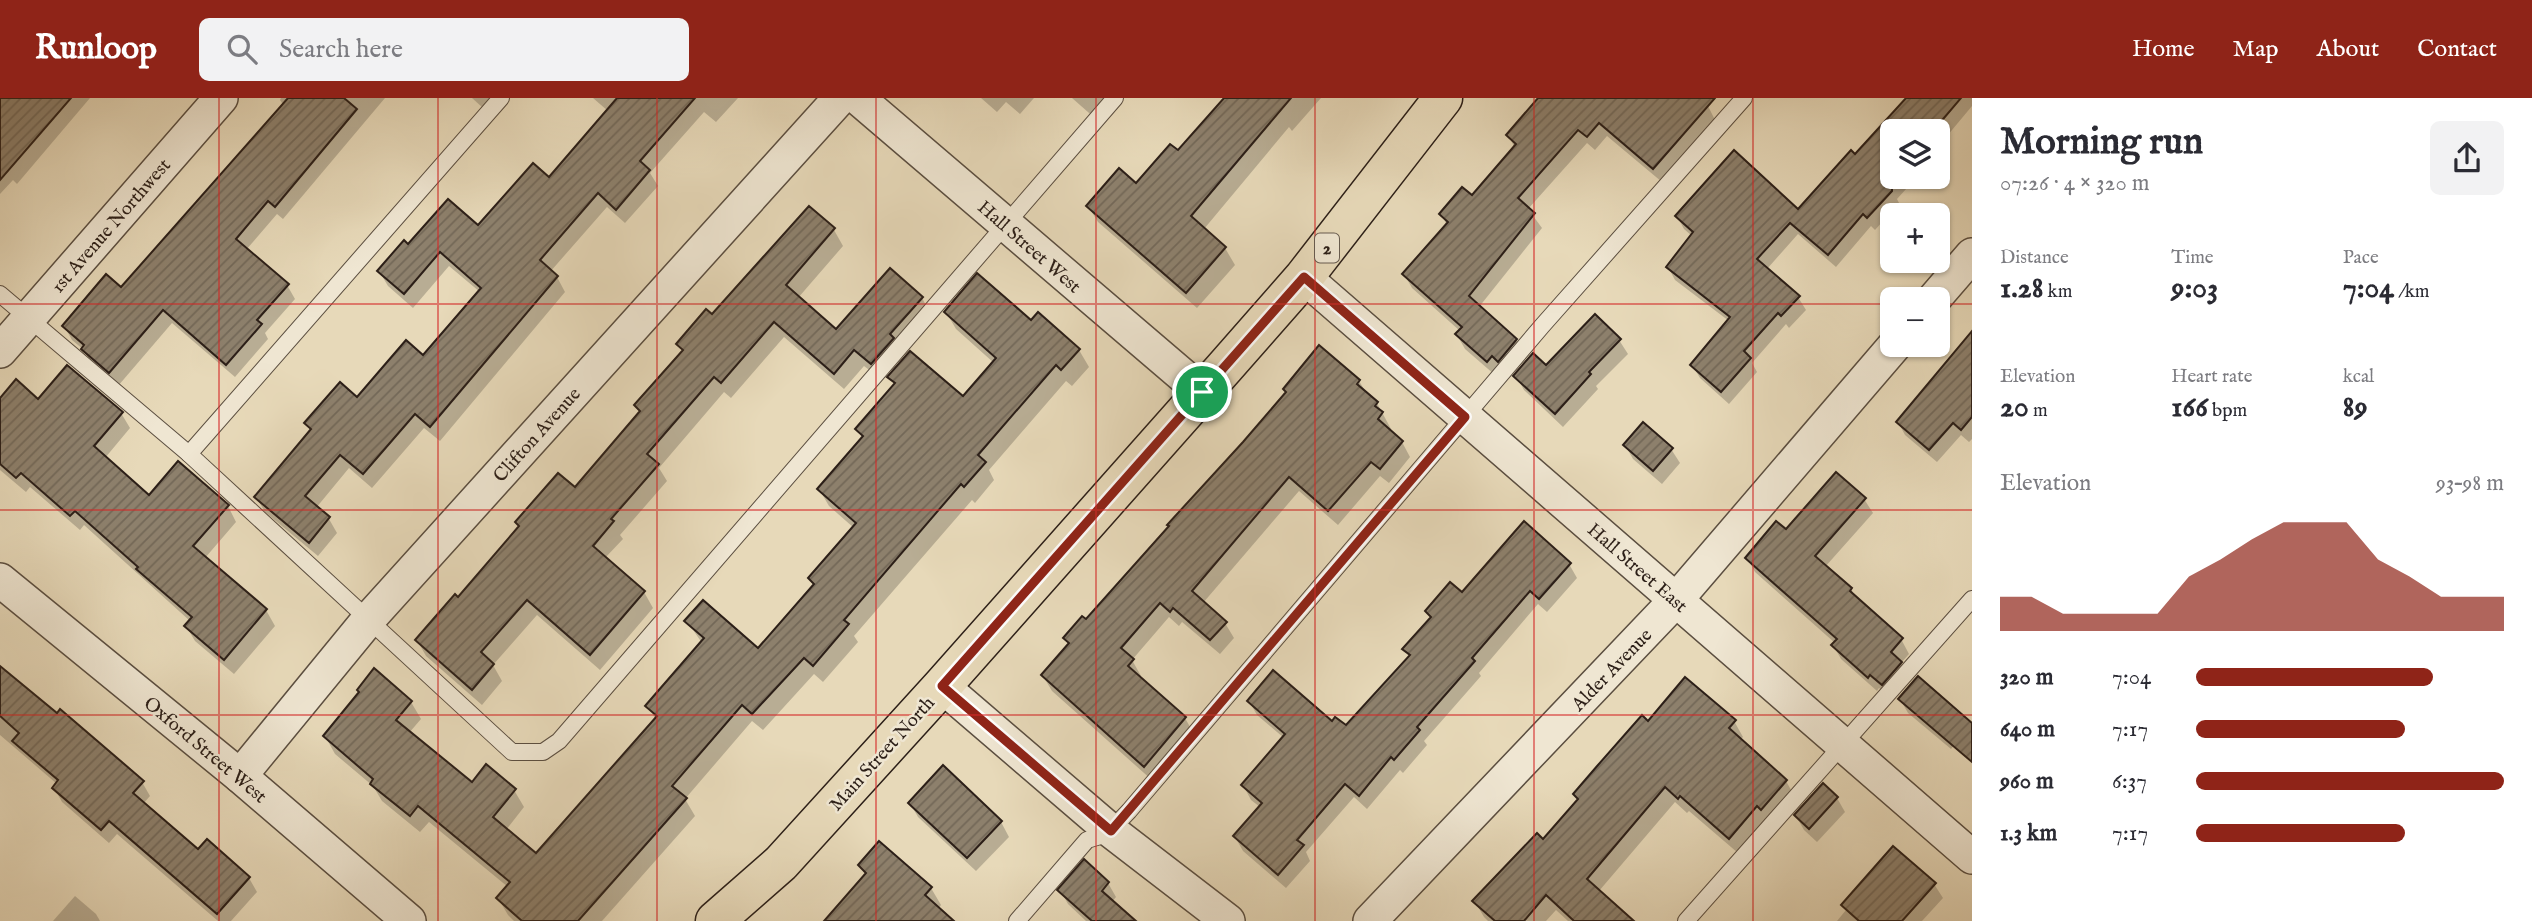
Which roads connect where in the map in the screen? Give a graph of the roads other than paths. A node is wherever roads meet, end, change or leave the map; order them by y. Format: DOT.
graph roads {
  1 [pos="221,98"];
  2 [pos="500,98"];
  3 [pos="840,98"];
  4 [pos="858,98"];
  5 [pos="1115,98"];
  6 [pos="1443,98"];
  7 [pos="1744,98"];
  8 [pos="1006,225"];
  9 [pos="1972,255"];
  10 [pos="1304,277"];
  11 [pos="1944,287"];
  12 [pos="0,294"];
  13 [pos="28,319"];
  14 [pos="0,351"];
  15 [pos="1885,357"];
  16 [pos="1202,392"];
  17 [pos="1465,417"];
  18 [pos="188,454"];
  19 [pos="0,580"];
  20 [pos="1972,599"];
  21 [pos="1676,600"];
  22 [pos="368,620"];
  23 [pos="942,686"];
  24 [pos="1841,745"];
  25 [pos="240,776"];
  26 [pos="1111,831"];
  27 [pos="1972,857"];
  28 [pos="781,863"];
  29 [pos="409,921"];
  30 [pos="715,921"];
  31 [pos="748,921"];
  32 [pos="1017,921"];
  33 [pos="1228,921"];
  34 [pos="1370,921"];
  35 [pos="1686,921"];
  1 -- 13 [label="street, 1st Avenue Northwest"];
  2 -- 18 [label="lane"];
  3 -- 22 [label="street, Clifton Avenue"];
  4 -- 8 [label="street, Hall Street West"];
  5 -- 8 [label="lane"];
  6 -- 10 [label="main road, Main Street North / 2"];
  7 -- 17 [label="lane"];
  8 -- 16 [label="street, Hall Street West"];
  8 -- 22 [label="lane"];
  9 -- 11 [label="street"];
  10 -- 16 [label="main road, Main Street North / 2"];
  10 -- 17 [label="street, Hall Street East"];
  12 -- 13 [label="lane"];
  13 -- 14 [label="street, 1st Avenue Northwest"];
  13 -- 18 [label="lane"];
  15 -- 21 [label="street, Alder Avenue"];
  16 -- 23 [label="main road, Main Street North / 2"];
  17 -- 21 [label="street, Hall Street East"];
  17 -- 26 [label="lane"];
  18 -- 22 [label="lane"];
  19 -- 25 [label="street, Oxford Street West"];
  20 -- 24 [label="lane"];
  21 -- 24 [label="street, Hall Street East"];
  21 -- 34 [label="street, Alder Avenue"];
  22 -- 25 [label="street, Clifton Avenue"];
  23 -- 26 [label="street"];
  23 -- 28 [label="main road, Main Street North / 2"];
  24 -- 27 [label="street, Hall Street East"];
  24 -- 35 [label="lane"];
  25 -- 29 [label="street, Oxford Street West"];
  26 -- 32 [label="lane"];
  26 -- 33 [label="street"];
  28 -- 30 [label="main road, Main Street North / 2"];
  28 -- 31 [label="main road, Main Street North / 2"];
}
